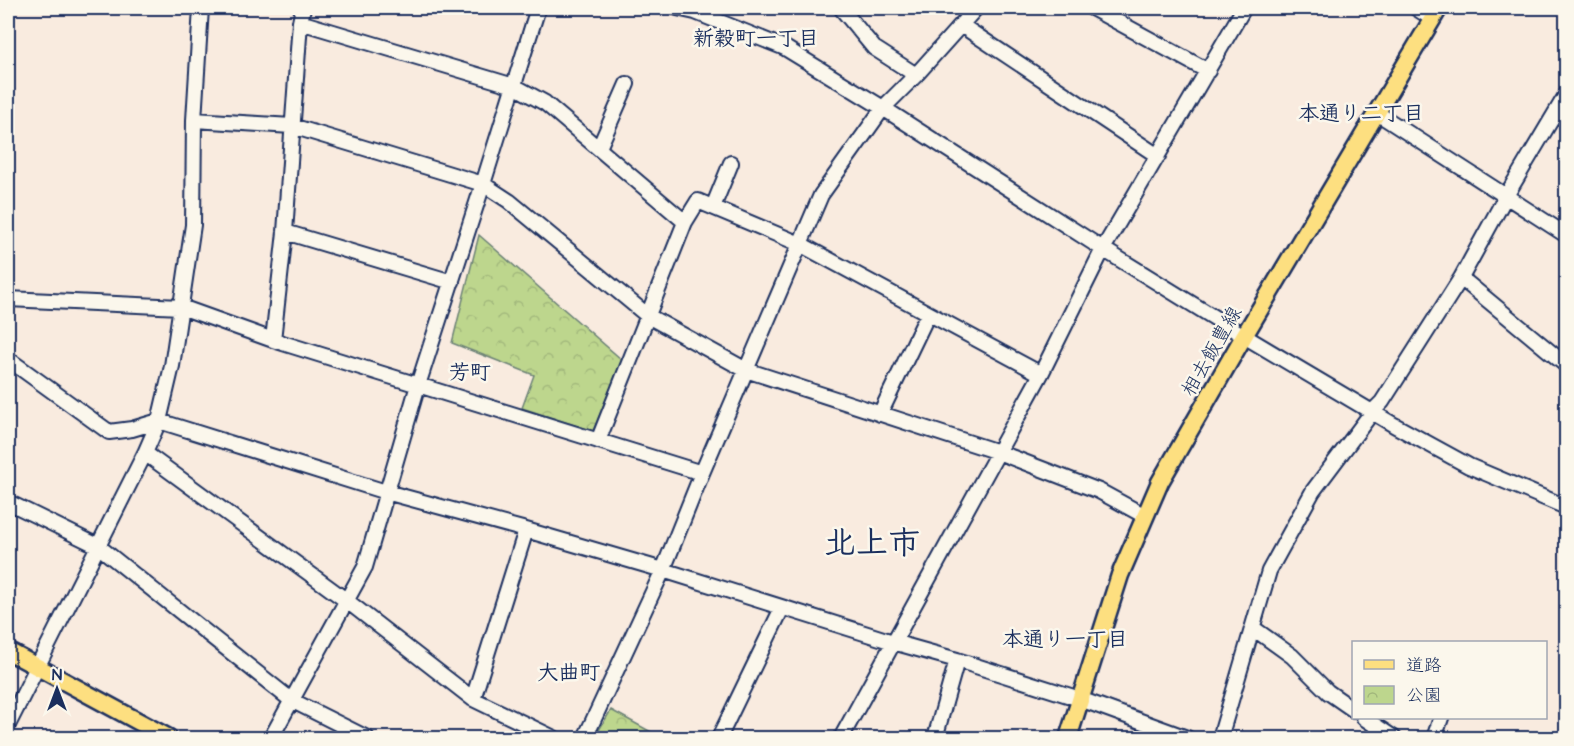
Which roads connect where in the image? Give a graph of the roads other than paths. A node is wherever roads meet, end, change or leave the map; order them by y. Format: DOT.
graph roads {
  1 [pos="201,8"];
  2 [pos="303,8"];
  3 [pos="538,8"];
  4 [pos="677,8"];
  5 [pos="841,8"];
  6 [pos="976,8"];
  7 [pos="1092,8"];
  8 [pos="1244,8"];
  9 [pos="1416,8"];
  10 [pos="1113,13"];
  11 [pos="1436,13"];
  12 [pos="300,22"];
  13 [pos="961,25"];
  14 [pos="1208,71"];
  15 [pos="916,75"];
  16 [pos="627,84"];
  17 [pos="514,86"];
  18 [pos="1566,95"];
  19 [pos="883,108"];
  20 [pos="1377,113"];
  21 [pos="194,120"];
  22 [pos="292,126"];
  23 [pos="599,148"];
  24 [pos="1158,156"];
  25 [pos="731,163"];
  26 [pos="483,184"];
  27 [pos="1506,196"];
  28 [pos="713,207"];
  29 [pos="685,222"];
  30 [pos="285,232"];
  31 [pos="1566,236"];
  32 [pos="800,244"];
  33 [pos="1103,249"];
  34 [pos="1461,278"];
  35 [pos="452,282"];
  36 [pos="8,299"];
  37 [pos="181,306"];
  38 [pos="928,314"];
  39 [pos="648,316"];
  40 [pos="1244,336"];
  41 [pos="273,340"];
  42 [pos="8,358"];
  43 [pos="1566,365"];
  44 [pos="746,370"];
  45 [pos="1041,374"];
  46 [pos="418,385"];
  47 [pos="1373,411"];
  48 [pos="880,414"];
  49 [pos="159,421"];
  50 [pos="598,441"];
  51 [pos="145,453"];
  52 [pos="998,453"];
  53 [pos="702,473"];
  54 [pos="386,492"];
  55 [pos="8,502"];
  56 [pos="1566,507"];
  57 [pos="1145,516"];
  58 [pos="526,530"];
  59 [pos="98,546"];
  60 [pos="663,570"];
  61 [pos="347,601"];
  62 [pos="782,608"];
  63 [pos="1253,628"];
  64 [pos="893,642"];
  65 [pos="8,651"];
  66 [pos="957,660"];
  67 [pos="38,667"];
  68 [pos="473,699"];
  69 [pos="1080,699"];
  70 [pos="291,700"];
  71 [pos="1352,709"];
  72 [pos="1367,719"];
  73 [pos="1440,719"];
  74 [pos="8,725"];
  75 [pos="169,738"];
  76 [pos="271,738"];
  77 [pos="367,738"];
  78 [pos="554,738"];
  79 [pos="585,738"];
  80 [pos="719,738"];
  81 [pos="841,738"];
  82 [pos="935,738"];
  83 [pos="1068,738"];
  84 [pos="1187,738"];
  85 [pos="1220,738"];
  86 [pos="1394,738"];
  87 [pos="1434,738"];
  1 -- 21 [label="street"];
  2 -- 12 [label="street"];
  3 -- 17 [label="street"];
  4 -- 19 [label="street"];
  5 -- 15 [label="street"];
  6 -- 13 [label="street"];
  7 -- 10 [label="street"];
  8 -- 14 [label="street"];
  9 -- 11 [label="street"];
  10 -- 14 [label="street"];
  11 -- 20 [label="main road, 相去飯豊線"];
  12 -- 17 [label="street"];
  12 -- 22 [label="street"];
  13 -- 15 [label="street"];
  13 -- 24 [label="street"];
  14 -- 24 [label="street"];
  15 -- 19 [label="street"];
  16 -- 23 [label="street"];
  17 -- 23 [label="street"];
  17 -- 26 [label="street"];
  18 -- 27 [label="street"];
  19 -- 32 [label="street"];
  19 -- 33 [label="street"];
  20 -- 27 [label="street"];
  20 -- 40 [label="main road, 相去飯豊線"];
  21 -- 22 [label="street"];
  21 -- 37 [label="street"];
  22 -- 26 [label="street"];
  22 -- 30 [label="street"];
  23 -- 29 [label="street"];
  24 -- 33 [label="street"];
  25 -- 28 [label="street"];
  26 -- 35 [label="street"];
  26 -- 39 [label="street"];
  27 -- 31 [label="street"];
  27 -- 34 [label="street"];
  28 -- 29 [label="street"];
  28 -- 32 [label="street"];
  29 -- 39 [label="street"];
  30 -- 35 [label="street"];
  30 -- 41 [label="street"];
  32 -- 38 [label="street"];
  32 -- 44 [label="street"];
  33 -- 40 [label="street"];
  33 -- 45 [label="street"];
  34 -- 43 [label="street"];
  34 -- 47 [label="street"];
  35 -- 46 [label="street"];
  36 -- 37 [label="street"];
  37 -- 41 [label="street"];
  37 -- 49 [label="street"];
  38 -- 45 [label="street"];
  38 -- 48 [label="street"];
  39 -- 44 [label="street"];
  39 -- 50 [label="street"];
  40 -- 47 [label="street"];
  40 -- 57 [label="main road, 相去飯豊線"];
  41 -- 46 [label="street"];
  42 -- 49 [label="street"];
  44 -- 48 [label="street"];
  44 -- 53 [label="street"];
  45 -- 52 [label="street"];
  46 -- 50 [label="street"];
  46 -- 54 [label="street"];
  47 -- 56 [label="street"];
  47 -- 63 [label="street"];
  48 -- 52 [label="street"];
  49 -- 51 [label="street"];
  49 -- 54 [label="street"];
  50 -- 53 [label="street"];
  51 -- 59 [label="street"];
  51 -- 61 [label="street"];
  52 -- 57 [label="street"];
  52 -- 64 [label="street"];
  53 -- 60 [label="street"];
  54 -- 58 [label="street"];
  54 -- 61 [label="street"];
  55 -- 59 [label="street"];
  57 -- 69 [label="main road, 相去飯豊線"];
  58 -- 60 [label="street"];
  58 -- 68 [label="street"];
  59 -- 67 [label="street"];
  59 -- 70 [label="street"];
  60 -- 62 [label="street"];
  60 -- 79 [label="street"];
  61 -- 68 [label="street"];
  61 -- 70 [label="street"];
  62 -- 64 [label="street"];
  62 -- 80 [label="street"];
  63 -- 71 [label="street"];
  63 -- 85 [label="street"];
  64 -- 66 [label="street"];
  64 -- 81 [label="street"];
  65 -- 67 [label="main road"];
  66 -- 69 [label="street"];
  66 -- 82 [label="street"];
  67 -- 74 [label="street"];
  67 -- 75 [label="main road"];
  68 -- 78 [label="street"];
  69 -- 83 [label="main road, 相去飯豊線"];
  69 -- 84 [label="street"];
  70 -- 76 [label="street"];
  70 -- 77 [label="street"];
  72 -- 86 [label="street"];
  73 -- 87 [label="street"];
}
